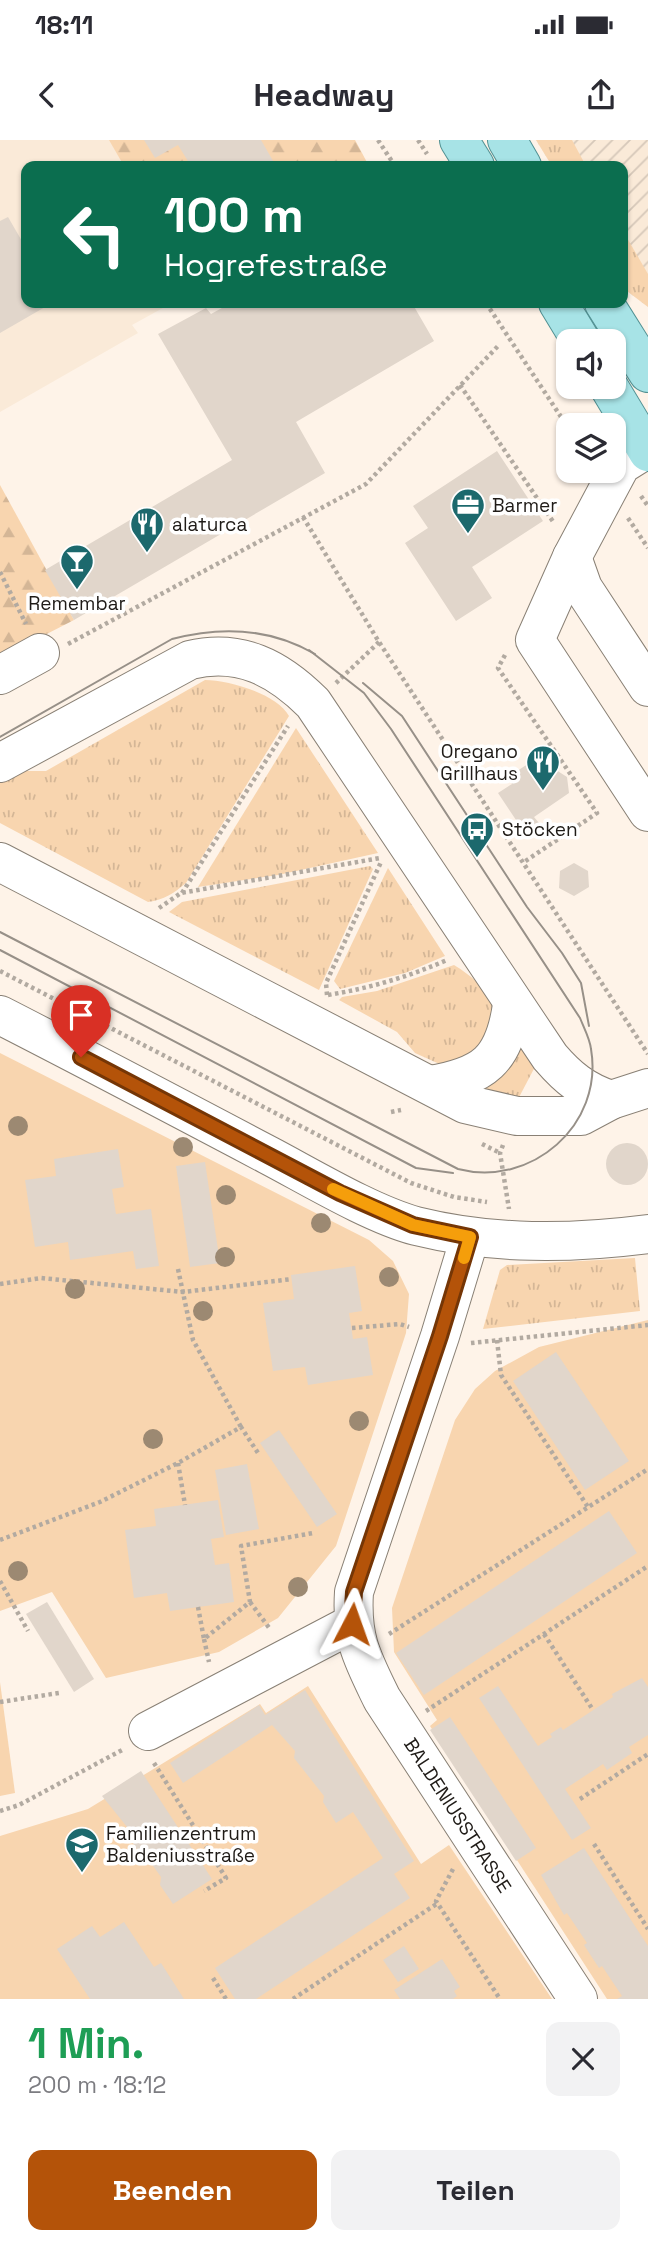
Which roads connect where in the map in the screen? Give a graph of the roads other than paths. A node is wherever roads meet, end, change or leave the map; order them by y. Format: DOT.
graph roads {
  1 [pos="459,140"];
  2 [pos="507,140"];
  3 [pos="472,161"];
  4 [pos="519,161"];
  5 [pos="561,308"];
  6 [pos="623,320"];
  7 [pos="574,329"];
  8 [pos="648,373"];
  9 [pos="616,399"];
  10 [pos="647,449"];
  11 [pos="563,541"];
  12 [pos="40,653"];
  13 [pos="0,675"];
  14 [pos="648,687"];
  15 [pos="0,763"];
  16 [pos="648,812"];
  17 [pos="0,862"];
  18 [pos="512,1005"];
  19 [pos="0,1015"];
  20 [pos="430,1085"];
  21 [pos="648,1088"];
  22 [pos="611,1100"];
  23 [pos="648,1234"];
  24 [pos="470,1237"];
  25 [pos="356,1638"];
  26 [pos="143,1734"];
  27 [pos="578,1999"];
  1 -- 3 [label="main road"];
  2 -- 4 [label="main road"];
  5 -- 7 [label="main road"];
  6 -- 8 [label="main road"];
  9 -- 10 [label="main road"];
  10 -- 11 [label="street"];
  11 -- 14 [label="street"];
  11 -- 16 [label="street"];
  12 -- 13 [label="street"];
  15 -- 18 [label="street"];
  17 -- 20 [label="street"];
  18 -- 20 [label="street"];
  18 -- 22 [label="street"];
  19 -- 24 [label="street"];
  20 -- 22 [label="street"];
  21 -- 22 [label="street"];
  23 -- 24 [label="street"];
  24 -- 25 [label="street"];
  25 -- 26 [label="street"];
  25 -- 27 [label="street, BALDENIUSSTRASSE"];
}
